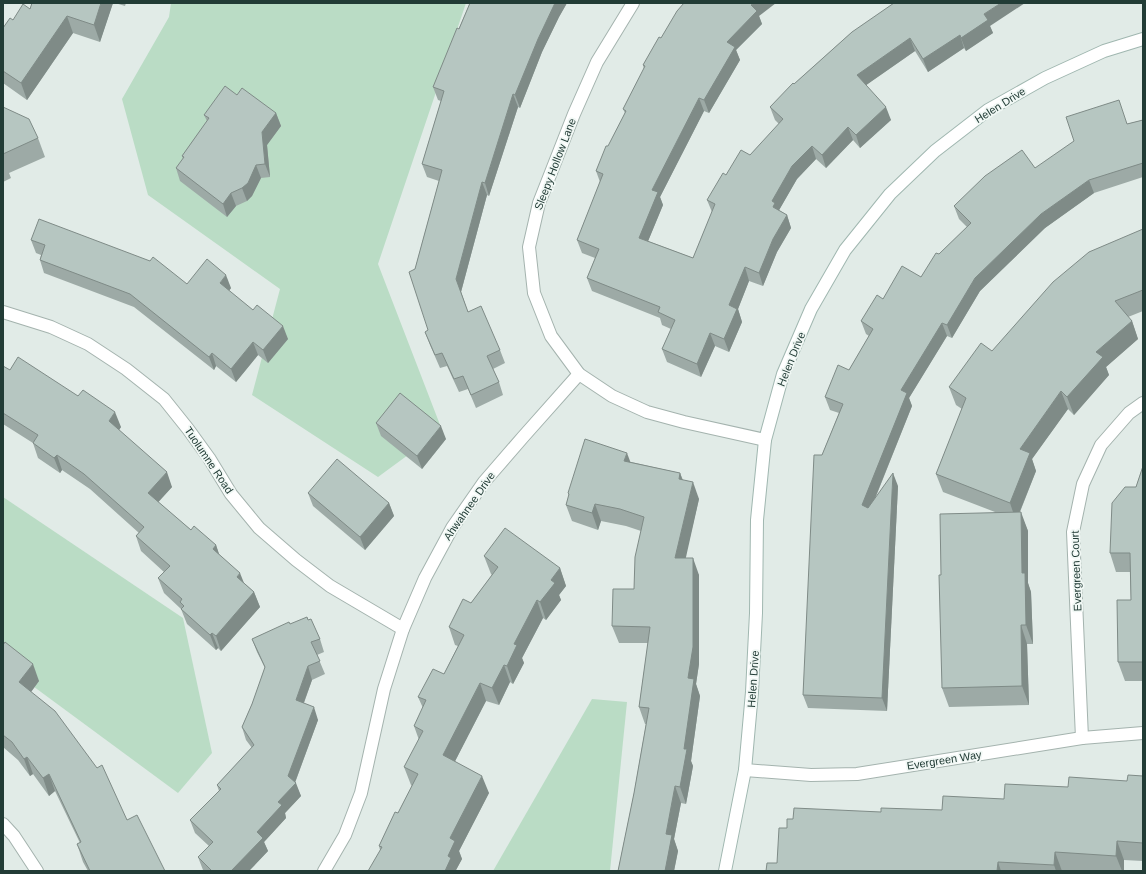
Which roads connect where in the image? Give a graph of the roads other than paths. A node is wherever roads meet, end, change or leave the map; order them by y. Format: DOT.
graph roads {
  1 [pos="633,3"];
  2 [pos="1143,39"];
  3 [pos="3,312"];
  4 [pos="579,374"];
  5 [pos="1143,403"];
  6 [pos="765,440"];
  7 [pos="403,629"];
  8 [pos="1143,733"];
  9 [pos="1082,738"];
  10 [pos="745,770"];
  11 [pos="3,824"];
  12 [pos="37,871"];
  13 [pos="324,871"];
  14 [pos="725,871"];
  1 -- 4 [label="street, Sleepy Hollow Lane"];
  2 -- 6 [label="street, Helen Drive"];
  3 -- 7 [label="street, Tuolumne Road"];
  4 -- 6 [label="street"];
  4 -- 7 [label="street, Ahwahnee Drive"];
  5 -- 9 [label="street, Evergreen Court"];
  6 -- 10 [label="street, Helen Drive"];
  7 -- 13 [label="street, Ahwahnee Drive"];
  8 -- 9 [label="street, Evergreen Way"];
  9 -- 10 [label="street, Evergreen Way"];
  10 -- 14 [label="street, Helen Drive"];
  11 -- 12 [label="street"];
}
